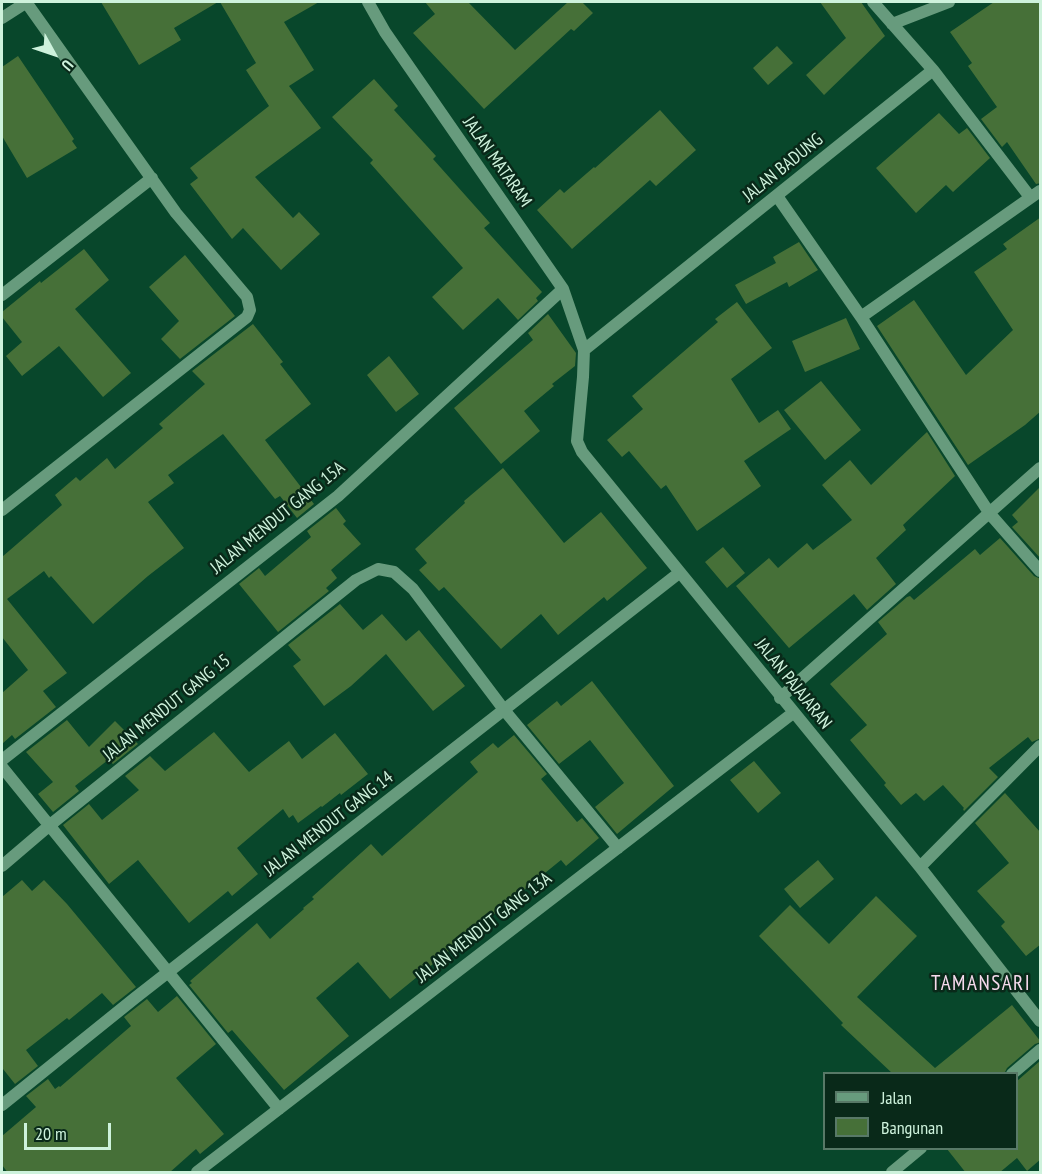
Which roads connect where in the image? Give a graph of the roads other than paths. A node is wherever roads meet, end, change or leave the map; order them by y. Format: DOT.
graph roads {
  1 [pos="26,2"];
  2 [pos="368,2"];
  3 [pos="873,2"];
  4 [pos="949,2"];
  5 [pos="2,18"];
  6 [pos="892,24"];
  7 [pos="933,70"];
  8 [pos="152,178"];
  9 [pos="1035,194"];
  10 [pos="777,196"];
  11 [pos="564,289"];
  12 [pos="2,295"];
  13 [pos="861,317"];
  14 [pos="584,350"];
  15 [pos="1041,468"];
  16 [pos="2,510"];
  17 [pos="990,514"];
  18 [pos="1041,572"];
  19 [pos="679,573"];
  20 [pos="780,698"];
  21 [pos="505,711"];
  22 [pos="793,713"];
  23 [pos="1041,746"];
  24 [pos="2,760"];
  25 [pos="2,767"];
  26 [pos="50,825"];
  27 [pos="618,848"];
  28 [pos="2,866"];
  29 [pos="920,867"];
  30 [pos="169,971"];
  31 [pos="1041,1021"];
  32 [pos="1041,1050"];
  33 [pos="1014,1072"];
  34 [pos="2,1105"];
  35 [pos="279,1109"];
  36 [pos="920,1150"];
  37 [pos="197,1173"];
  38 [pos="892,1173"];
  1 -- 5 [label="street"];
  1 -- 8 [label="street"];
  2 -- 11 [label="street, JALAN MATARAM"];
  3 -- 6 [label="street"];
  4 -- 6 [label="street"];
  6 -- 7 [label="street"];
  7 -- 9 [label="street"];
  7 -- 10 [label="street, JALAN BADUNG"];
  8 -- 12 [label="street"];
  8 -- 16 [label="street"];
  9 -- 13 [label="street"];
  10 -- 13 [label="street"];
  10 -- 14 [label="street, JALAN BADUNG"];
  11 -- 14 [label="street, JALAN MATARAM"];
  11 -- 24 [label="street, JALAN MENDUT GANG 15A"];
  13 -- 17 [label="street"];
  14 -- 19 [label="street, JALAN PAJAJARAN"];
  15 -- 17 [label="street"];
  17 -- 18 [label="street"];
  17 -- 20 [label="street"];
  19 -- 20 [label="street, JALAN PAJAJARAN"];
  19 -- 21 [label="street, JALAN MENDUT GANG 14"];
  20 -- 22 [label="street, JALAN PAJAJARAN"];
  21 -- 26 [label="street, JALAN MENDUT GANG 15"];
  21 -- 27 [label="street, JALAN MENDUT GANG 15"];
  21 -- 30 [label="street, JALAN MENDUT GANG 14"];
  22 -- 27 [label="street, JALAN MENDUT GANG 13A"];
  22 -- 29 [label="street, JALAN PAJAJARAN"];
  23 -- 29 [label="street"];
  25 -- 26 [label="street"];
  26 -- 28 [label="street, JALAN MENDUT GANG 15"];
  26 -- 30 [label="street"];
  27 -- 35 [label="street, JALAN MENDUT GANG 13A"];
  29 -- 31 [label="street, JALAN PAJAJARAN"];
  30 -- 34 [label="street, JALAN MENDUT GANG 14"];
  30 -- 35 [label="street"];
  32 -- 33 [label="street"];
  35 -- 37 [label="street, JALAN MENDUT GANG 13A"];
  36 -- 38 [label="street"];
}
